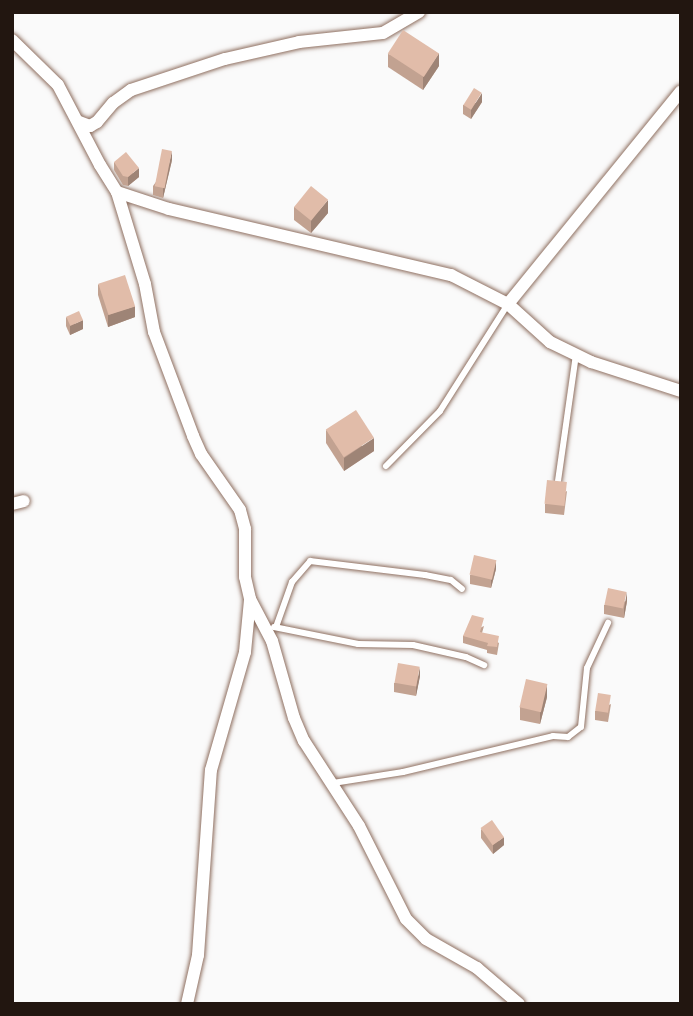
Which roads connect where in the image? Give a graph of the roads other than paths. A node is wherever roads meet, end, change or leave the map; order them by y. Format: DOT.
graph roads {
  1 [pos="419,12"];
  2 [pos="12,40"];
  3 [pos="681,91"];
  4 [pos="79,122"];
  5 [pos="117,192"];
  6 [pos="508,304"];
  7 [pos="576,355"];
  8 [pos="681,391"];
  9 [pos="386,466"];
  10 [pos="558,481"];
  11 [pos="462,589"];
  12 [pos="250,599"];
  13 [pos="608,623"];
  14 [pos="271,626"];
  15 [pos="484,665"];
  16 [pos="331,784"];
  17 [pos="187,1004"];
  18 [pos="519,1004"];
  1 -- 4 [label="street"];
  2 -- 4 [label="street"];
  3 -- 6 [label="street"];
  4 -- 5 [label="street"];
  5 -- 6 [label="street"];
  5 -- 12 [label="street"];
  6 -- 7 [label="street"];
  6 -- 9 [label="lane"];
  7 -- 8 [label="street"];
  7 -- 10 [label="lane"];
  11 -- 14 [label="lane"];
  12 -- 14 [label="street"];
  12 -- 17 [label="street"];
  13 -- 16 [label="lane"];
  14 -- 15 [label="lane"];
  14 -- 16 [label="street"];
  16 -- 18 [label="street"];
}
